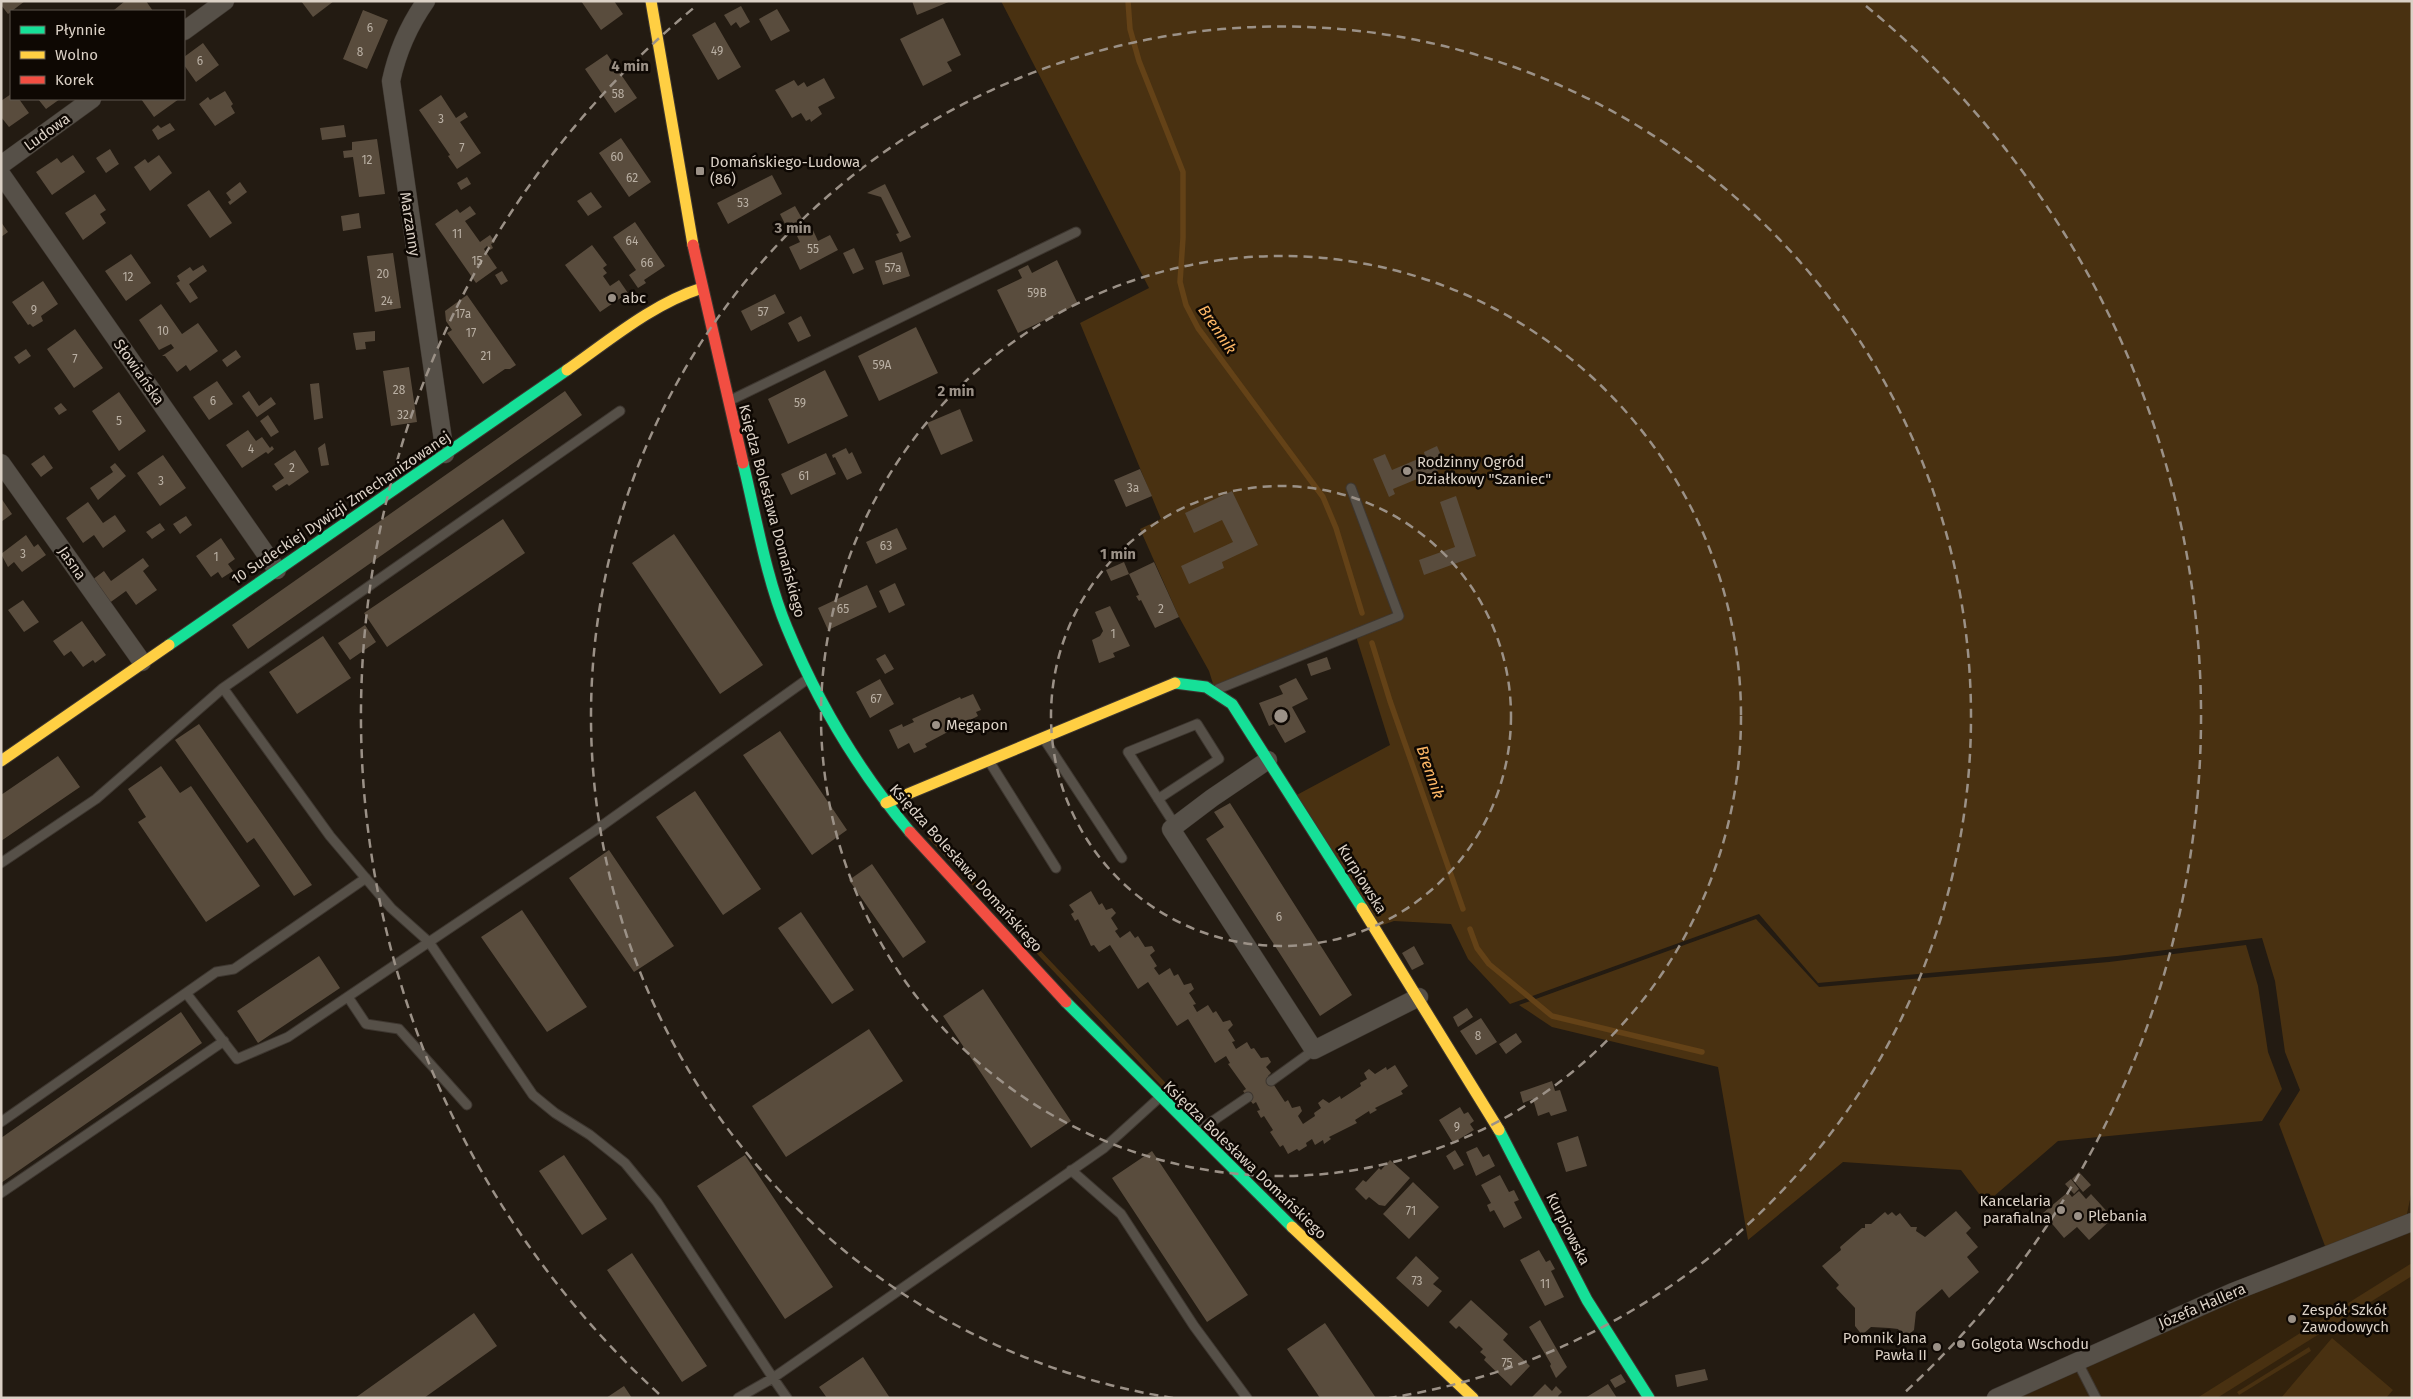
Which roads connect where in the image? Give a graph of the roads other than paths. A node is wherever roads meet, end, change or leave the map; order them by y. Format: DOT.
graph roads {
  1 [pos="225,1"];
  2 [pos="426,1"];
  3 [pos="651,1"];
  4 [pos="185,30"];
  5 [pos="91,100"];
  6 [pos="1,165"];
  7 [pos="1,174"];
  8 [pos="1076,232"];
  9 [pos="702,288"];
  10 [pos="728,402"];
  11 [pos="620,411"];
  12 [pos="445,454"];
  13 [pos="1,463"];
  14 [pos="1351,488"];
  15 [pos="277,570"];
  16 [pos="142,662"];
  17 [pos="809,678"];
  18 [pos="223,688"];
  19 [pos="1215,690"];
  20 [pos="1042,737"];
  21 [pos="988,759"];
  22 [pos="1268,760"];
  23 [pos="1,761"];
  24 [pos="1158,799"];
  25 [pos="886,803"];
  26 [pos="1175,825"];
  27 [pos="1122,858"];
  28 [pos="1,863"];
  29 [pos="1056,868"];
  30 [pos="366,878"];
  31 [pos="429,942"];
  32 [pos="186,993"];
  33 [pos="348,997"];
  34 [pos="1420,997"];
  35 [pos="224,1042"];
  36 [pos="1314,1050"];
  37 [pos="1272,1081"];
  38 [pos="1248,1097"];
  39 [pos="1159,1098"];
  40 [pos="467,1105"];
  41 [pos="1,1122"];
  42 [pos="1195,1133"];
  43 [pos="1071,1170"];
  44 [pos="1,1193"];
  45 [pos="2412,1222"];
  46 [pos="2077,1361"];
  47 [pos="773,1378"];
  48 [pos="738,1398"];
  49 [pos="787,1398"];
  50 [pos="1247,1398"];
  51 [pos="1473,1398"];
  52 [pos="1649,1398"];
  53 [pos="1996,1398"];
  54 [pos="2096,1398"];
  1 -- 4 [label="street"];
  2 -- 12 [label="street, Marzanny"];
  3 -- 9 [label="street, Księdza Bolesława Domańskiego"];
  5 -- 6 [label="street, Ludowa"];
  7 -- 15 [label="street, Słowiańska"];
  8 -- 10 [label="lane"];
  9 -- 10 [label="street, Księdza Bolesława Domańskiego"];
  9 -- 12 [label="street, 10 Sudeckiej Dywizji Zmechanizowanej"];
  10 -- 17 [label="street, Księdza Bolesława Domańskiego"];
  11 -- 18 [label="lane"];
  12 -- 15 [label="street, 10 Sudeckiej Dywizji Zmechanizowanej"];
  13 -- 16 [label="street, Jasna"];
  14 -- 19 [label="lane"];
  15 -- 16 [label="street, 10 Sudeckiej Dywizji Zmechanizowanej"];
  16 -- 23 [label="street, 10 Sudeckiej Dywizji Zmechanizowanej"];
  17 -- 25 [label="street, Księdza Bolesława Domańskiego"];
  17 -- 31 [label="lane"];
  18 -- 28 [label="lane"];
  18 -- 30 [label="lane"];
  19 -- 20 [label="street, Kurpiowska"];
  19 -- 22 [label="street, Kurpiowska"];
  20 -- 21 [label="street, Kurpiowska"];
  20 -- 27 [label="lane"];
  21 -- 25 [label="street, Kurpiowska"];
  21 -- 29 [label="lane"];
  22 -- 26 [label="street"];
  22 -- 34 [label="street, Kurpiowska"];
  24 -- 24 [label="lane"];
  24 -- 26 [label="lane"];
  25 -- 39 [label="street, Księdza Bolesława Domańskiego"];
  26 -- 36 [label="street"];
  30 -- 31 [label="lane"];
  30 -- 32 [label="lane"];
  31 -- 33 [label="lane"];
  31 -- 47 [label="lane"];
  32 -- 35 [label="lane"];
  32 -- 41 [label="lane"];
  33 -- 35 [label="lane"];
  33 -- 40 [label="lane"];
  34 -- 36 [label="street"];
  34 -- 52 [label="street, Kurpiowska"];
  35 -- 44 [label="lane"];
  36 -- 37 [label="lane"];
  38 -- 42 [label="lane"];
  39 -- 42 [label="street, Księdza Bolesława Domańskiego"];
  39 -- 43 [label="lane"];
  42 -- 51 [label="street, Księdza Bolesława Domańskiego"];
  43 -- 47 [label="lane"];
  43 -- 50 [label="lane"];
  45 -- 46 [label="street, Józefa Hallera"];
  46 -- 53 [label="street, Józefa Hallera"];
  46 -- 54 [label="lane"];
  47 -- 48 [label="lane"];
  47 -- 49 [label="lane"];
}
